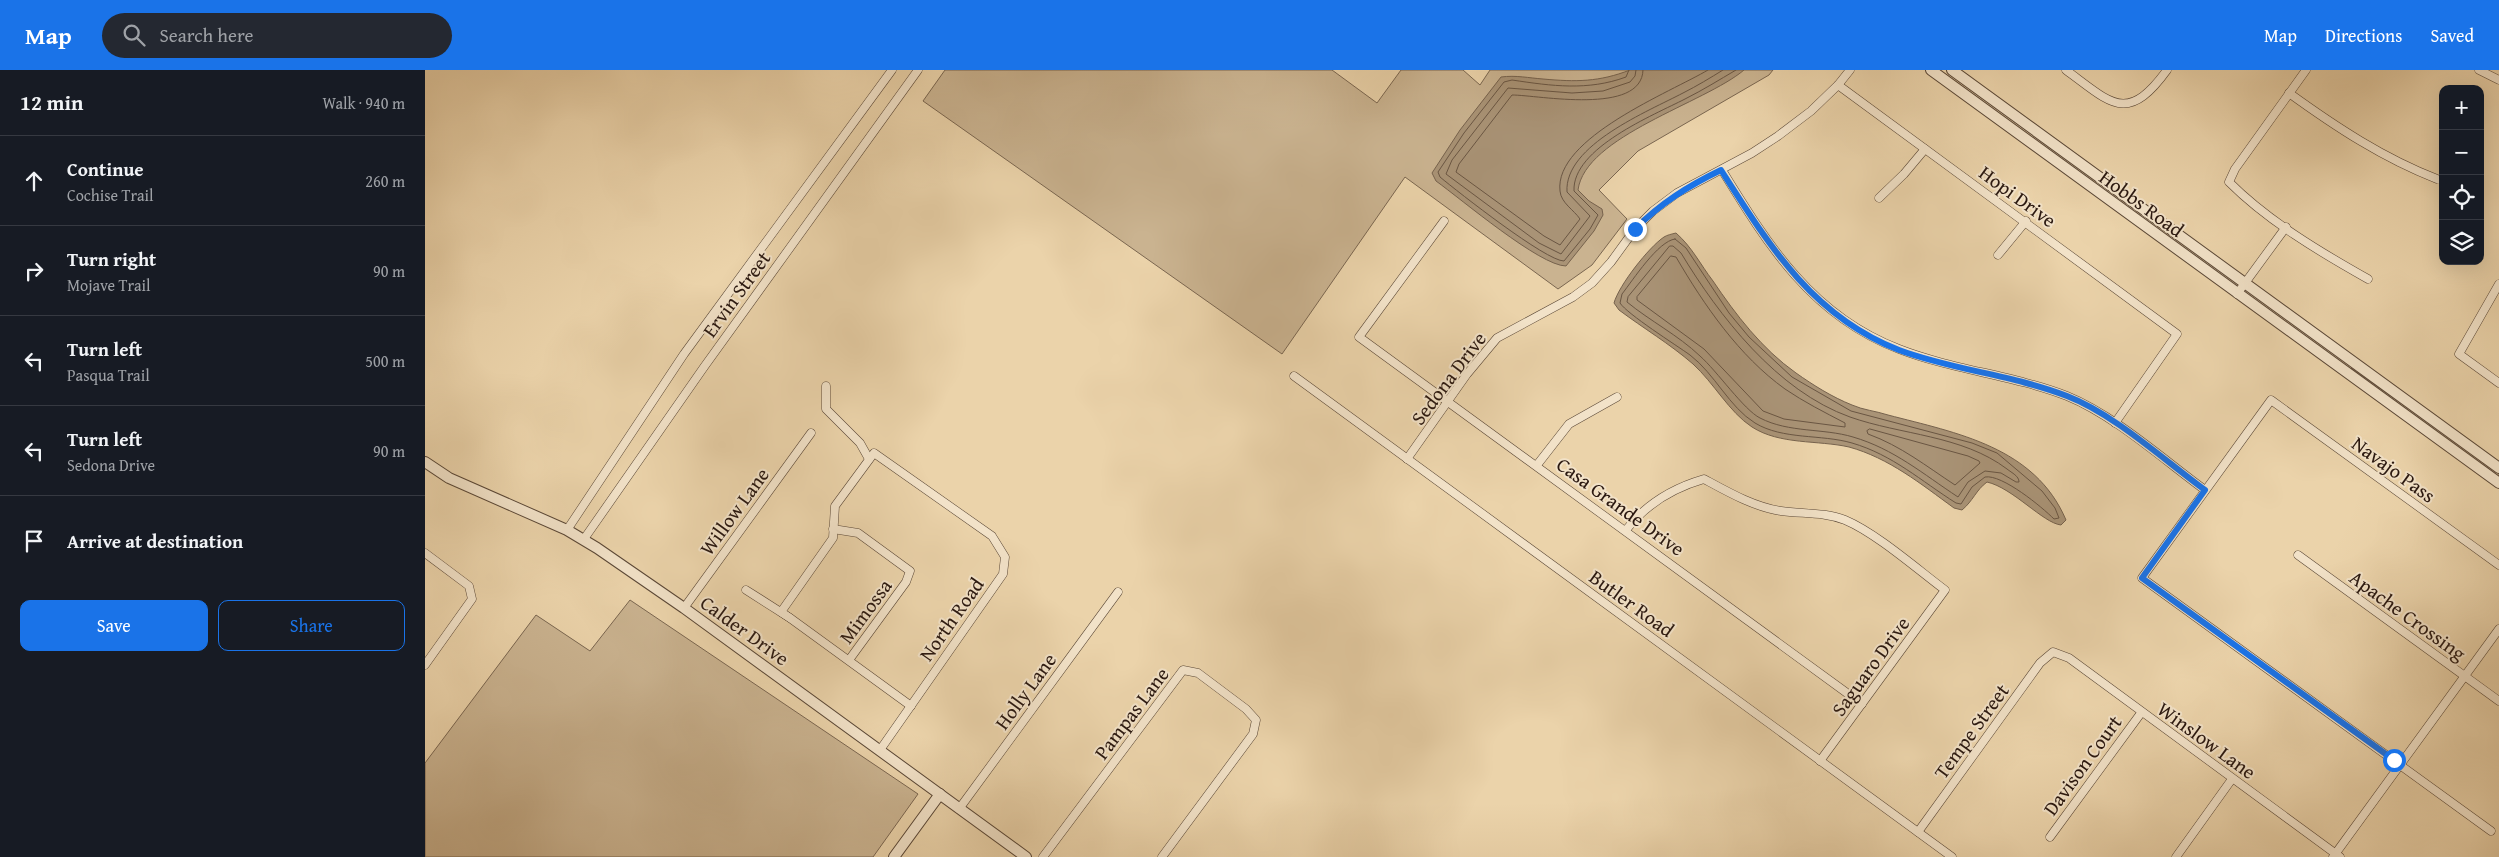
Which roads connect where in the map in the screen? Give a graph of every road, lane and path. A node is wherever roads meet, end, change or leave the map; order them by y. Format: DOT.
graph roads {
  1 [pos="892,70"];
  2 [pos="917,70"];
  3 [pos="1850,70"];
  4 [pos="1931,70"];
  5 [pos="1952,70"];
  6 [pos="2066,70"];
  7 [pos="2167,70"];
  8 [pos="2306,70"];
  9 [pos="2483,71"];
  10 [pos="2499,80"];
  11 [pos="1839,85"];
  12 [pos="2289,93"];
  13 [pos="1925,149"];
  14 [pos="1721,170"];
  15 [pos="2437,179"];
  16 [pos="1879,198"];
  17 [pos="1444,221"];
  18 [pos="2026,221"];
  19 [pos="2286,227"];
  20 [pos="1998,254"];
  21 [pos="2368,279"];
  22 [pos="2245,283"];
  23 [pos="2499,284"];
  24 [pos="2237,294"];
  25 [pos="2341,352"];
  26 [pos="2333,362"];
  27 [pos="1294,376"];
  28 [pos="2499,384"];
  29 [pos="826,386"];
  30 [pos="1617,397"];
  31 [pos="1448,402"];
  32 [pos="2115,423"];
  33 [pos="811,433"];
  34 [pos="869,459"];
  35 [pos="1407,459"];
  36 [pos="425,462"];
  37 [pos="1537,465"];
  38 [pos="2499,468"];
  39 [pos="2499,482"];
  40 [pos="2205,490"];
  41 [pos="833,529"];
  42 [pos="567,530"];
  43 [pos="1626,530"];
  44 [pos="584,539"];
  45 [pos="425,553"];
  46 [pos="2298,555"];
  47 [pos="2499,565"];
  48 [pos="746,590"];
  49 [pos="1118,592"];
  50 [pos="684,608"];
  51 [pos="790,618"];
  52 [pos="2499,629"];
  53 [pos="2053,652"];
  54 [pos="849,660"];
  55 [pos="425,665"];
  56 [pos="2465,676"];
  57 [pos="2499,701"];
  58 [pos="1863,704"];
  59 [pos="911,706"];
  60 [pos="2141,712"];
  61 [pos="880,750"];
  62 [pos="1820,761"];
  63 [pos="2400,765"];
  64 [pos="2233,779"];
  65 [pos="940,794"];
  66 [pos="959,808"];
  67 [pos="2491,830"];
  68 [pos="1918,832"];
  69 [pos="2050,837"];
  70 [pos="2336,856"];
  71 [pos="894,857"];
  72 [pos="1026,857"];
  73 [pos="1043,857"];
  74 [pos="1162,857"];
  75 [pos="1952,857"];
  76 [pos="2176,857"];
  1 -- 42 [label="street, Ervin Street"];
  2 -- 44 [label="street, Ervin Street"];
  3 -- 11 [label="street, Sedona Drive"];
  4 -- 24 [label="street, Hobbs Road"];
  5 -- 22 [label="street, Hobbs Road"];
  6 -- 7 [label="street"];
  8 -- 12 [label="street"];
  9 -- 10 [label="street"];
  11 -- 13 [label="street, Hopi Drive"];
  11 -- 14 [label="street, Sedona Drive"];
  12 -- 15 [label="street"];
  12 -- 19 [label="street"];
  13 -- 16 [label="street"];
  13 -- 18 [label="street, Hopi Drive"];
  14 -- 31 [label="street, Sedona Drive"];
  14 -- 32 [label="street"];
  17 -- 31 [label="street, Casa Grande Drive"];
  18 -- 20 [label="street"];
  18 -- 32 [label="street, Hopi Drive"];
  19 -- 21 [label="street"];
  19 -- 22 [label="street"];
  22 -- 24 [label="street"];
  22 -- 25 [label="street, Hobbs Road"];
  23 -- 28 [label="street"];
  24 -- 26 [label="street, Hobbs Road"];
  25 -- 26 [label="street"];
  25 -- 38 [label="street, Hobbs Road"];
  26 -- 39 [label="street, Hobbs Road"];
  27 -- 35 [label="street, Butler Road"];
  29 -- 34 [label="street"];
  30 -- 37 [label="street"];
  31 -- 35 [label="street, Sedona Drive"];
  31 -- 37 [label="street, Casa Grande Drive"];
  32 -- 40 [label="street"];
  33 -- 50 [label="street, Willow Lane"];
  34 -- 41 [label="street"];
  34 -- 59 [label="street, North Road"];
  35 -- 62 [label="street, Butler Road"];
  36 -- 42 [label="street, Calder Drive"];
  37 -- 43 [label="street, Casa Grande Drive"];
  40 -- 47 [label="street, Navajo Pass"];
  40 -- 63 [label="street"];
  41 -- 51 [label="street"];
  41 -- 54 [label="street, Mimossa"];
  42 -- 44 [label="street, Calder Drive"];
  43 -- 58 [label="street, Casa Grande Drive"];
  43 -- 58 [label="street, Saguaro Drive"];
  44 -- 50 [label="street, Calder Drive"];
  45 -- 55 [label="street"];
  46 -- 56 [label="street, Apache Crossing"];
  48 -- 51 [label="street"];
  49 -- 66 [label="street, Holly Lane"];
  50 -- 61 [label="street, Calder Drive"];
  51 -- 54 [label="street"];
  52 -- 56 [label="street"];
  53 -- 60 [label="street, Winslow Lane"];
  53 -- 68 [label="street, Tempe Street"];
  54 -- 59 [label="street"];
  56 -- 57 [label="street, Apache Crossing"];
  56 -- 63 [label="street"];
  58 -- 62 [label="street, Saguaro Drive"];
  59 -- 61 [label="street, North Road"];
  60 -- 64 [label="street, Winslow Lane"];
  60 -- 69 [label="street, Davison Court"];
  61 -- 65 [label="street, Calder Drive"];
  62 -- 68 [label="street, Butler Road"];
  63 -- 67 [label="street"];
  63 -- 70 [label="street"];
  64 -- 70 [label="street, Winslow Lane"];
  64 -- 76 [label="street"];
  65 -- 66 [label="street, Calder Drive"];
  65 -- 71 [label="street"];
  66 -- 72 [label="street, Calder Drive"];
  68 -- 75 [label="street, Butler Road"];
  73 -- 74 [label="street, Pampas Lane"];
}
